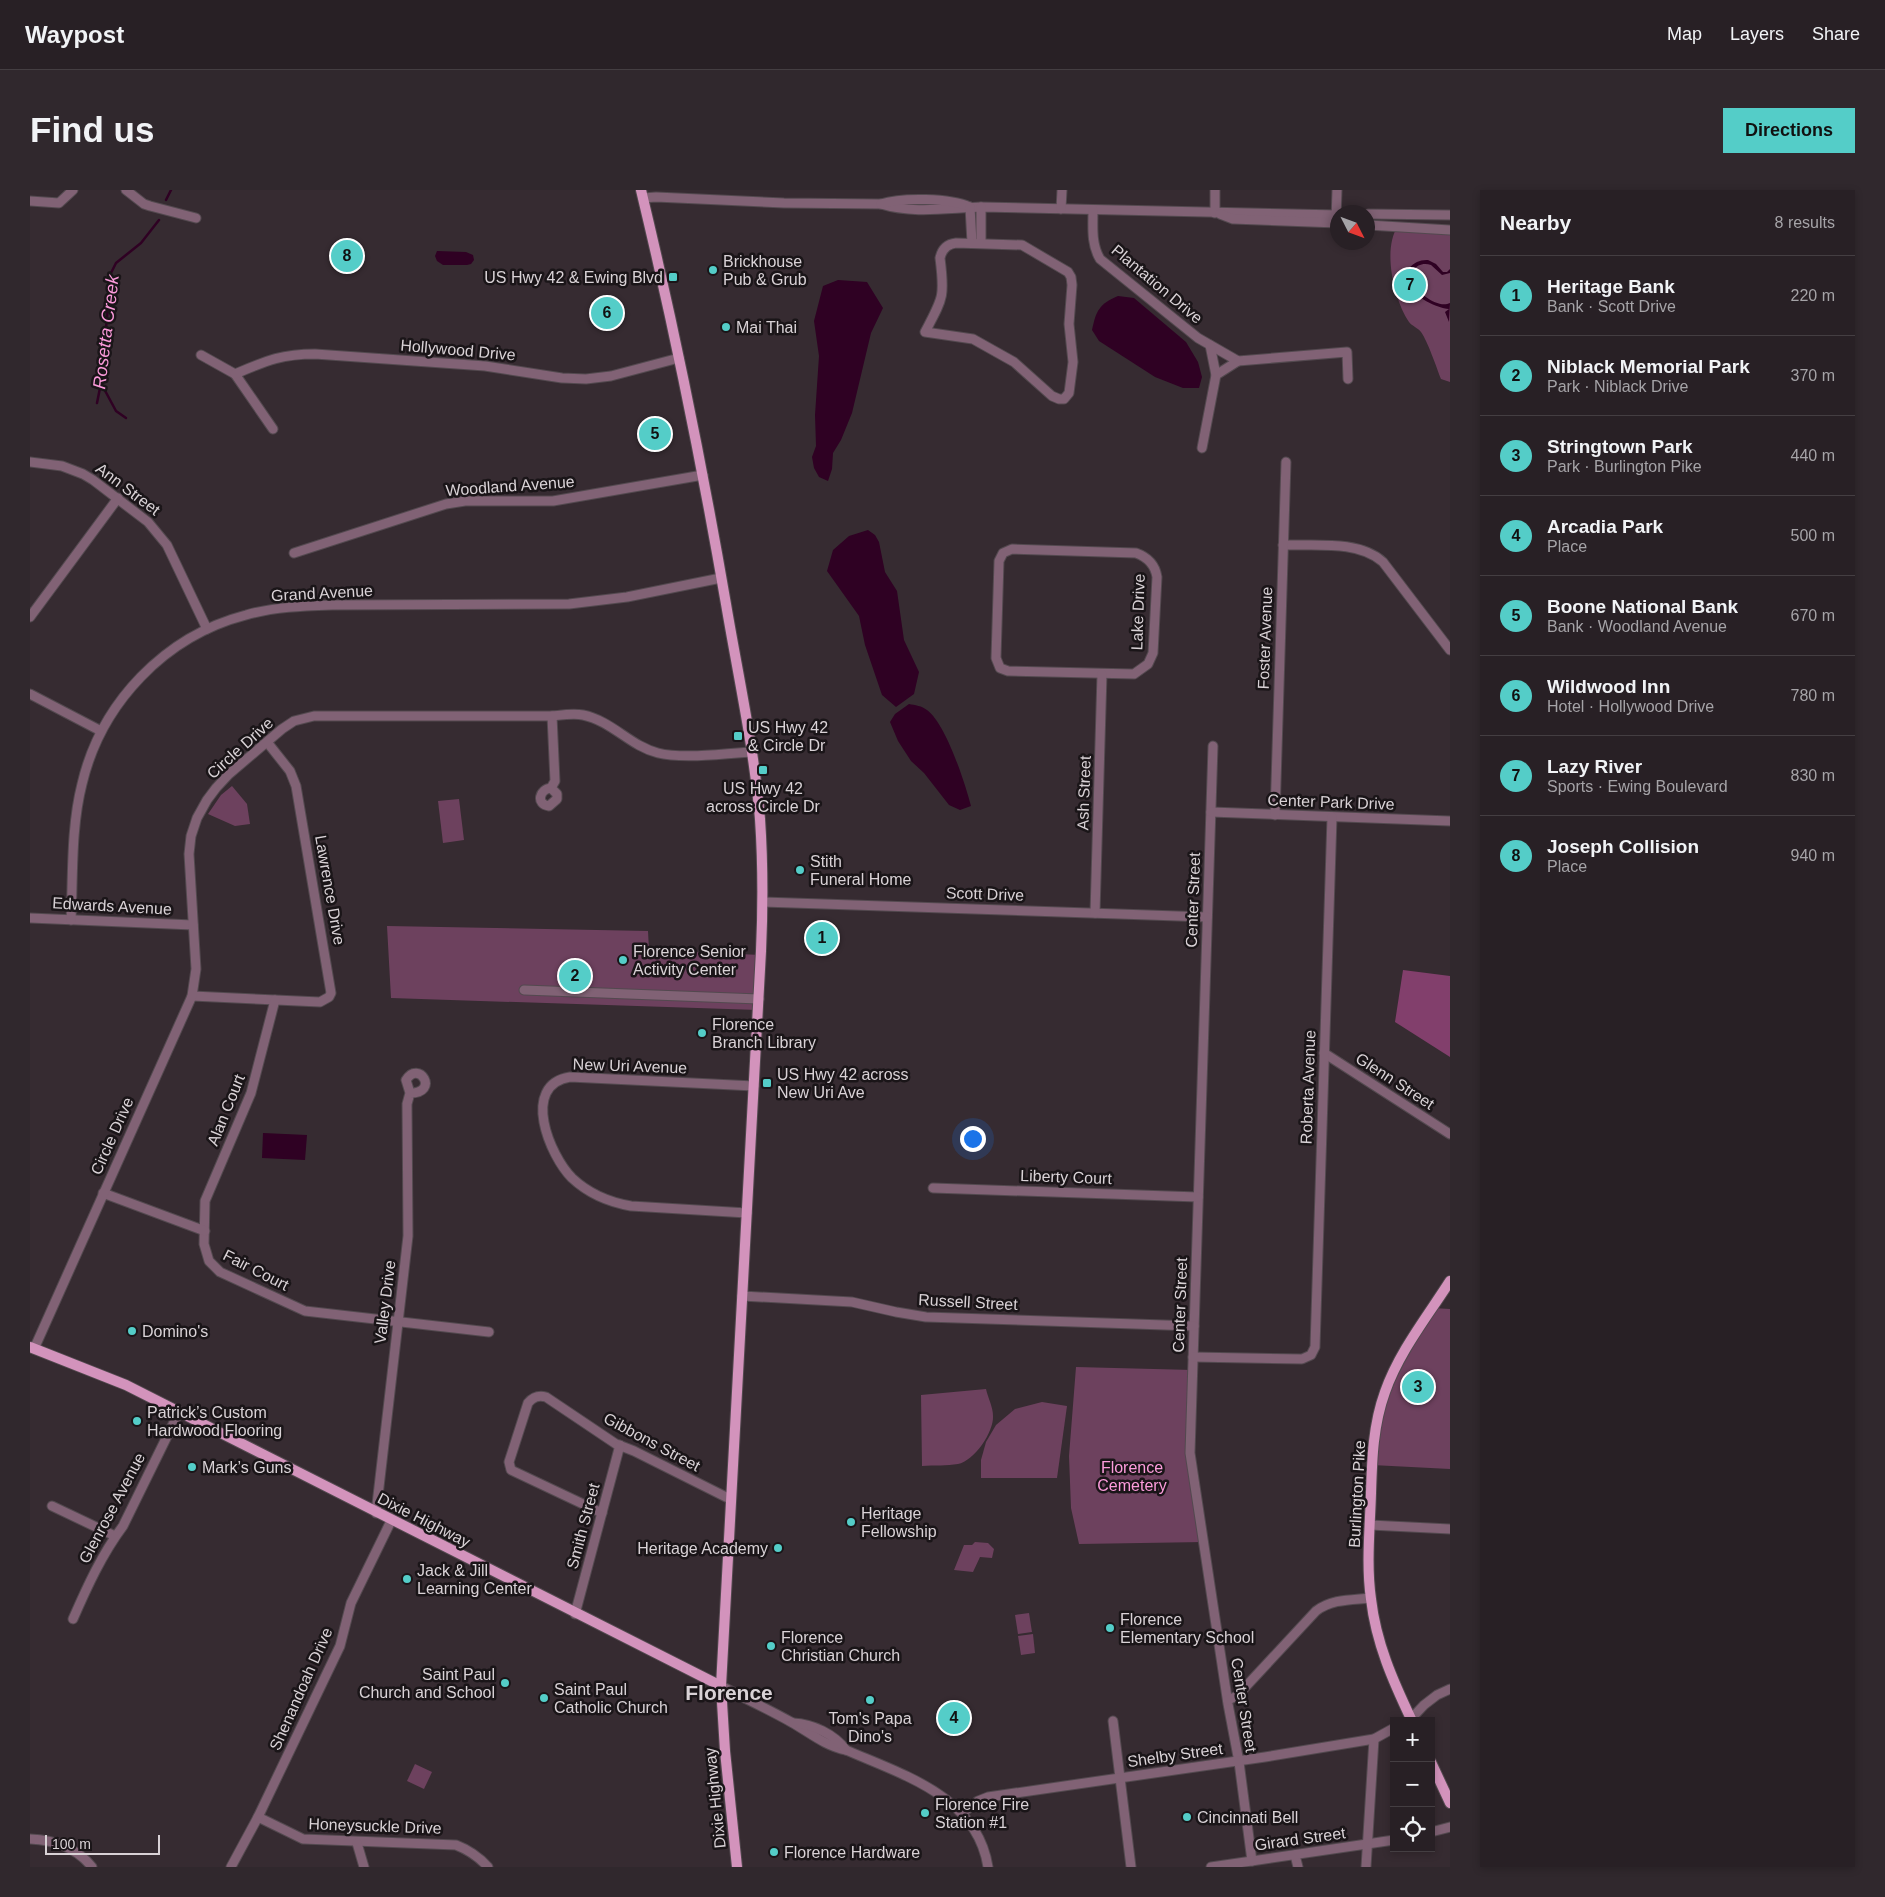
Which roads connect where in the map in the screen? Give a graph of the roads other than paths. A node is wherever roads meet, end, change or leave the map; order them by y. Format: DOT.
graph roads {
  1 [pos="72,190"];
  2 [pos="126,190"];
  3 [pos="1062,190"];
  4 [pos="1215,190"];
  5 [pos="1337,190"];
  6 [pos="642,194"];
  7 [pos="30,201"];
  8 [pos="1337,205"];
  9 [pos="981,207"];
  10 [pos="970,208"];
  11 [pos="1061,209"];
  12 [pos="1093,210"];
  13 [pos="1214,213"];
  14 [pos="1375,214"];
  15 [pos="1450,215"];
  16 [pos="196,218"];
  17 [pos="1330,219"];
  18 [pos="1375,225"];
  19 [pos="1450,230"];
  20 [pos="977,243"];
  21 [pos="1210,346"];
  22 [pos="201,355"];
  23 [pos="679,358"];
  24 [pos="1238,361"];
  25 [pos="235,374"];
  26 [pos="1216,375"];
  27 [pos="1348,379"];
  28 [pos="273,429"];
  29 [pos="1202,448"];
  30 [pos="30,462"];
  31 [pos="1286,462"];
  32 [pos="703,475"];
  33 [pos="118,498"];
  34 [pos="1283,545"];
  35 [pos="294,553"];
  36 [pos="721,578"];
  37 [pos="30,617"];
  38 [pos="207,629"];
  39 [pos="1450,650"];
  40 [pos="1102,674"];
  41 [pos="30,694"];
  42 [pos="552,716"];
  43 [pos="101,731"];
  44 [pos="267,742"];
  45 [pos="1213,746"];
  46 [pos="751,752"];
  47 [pos="551,788"];
  48 [pos="1210,812"];
  49 [pos="1275,815"];
  50 [pos="1332,817"];
  51 [pos="1450,820"];
  52 [pos="763,902"];
  53 [pos="1095,913"];
  54 [pos="1207,917"];
  55 [pos="30,918"];
  56 [pos="71,920"];
  57 [pos="193,925"];
  58 [pos="524,990"];
  59 [pos="192,996"];
  60 [pos="759,999"];
  61 [pos="275,1000"];
  62 [pos="1324,1053"];
  63 [pos="754,1086"];
  64 [pos="410,1093"];
  65 [pos="1450,1134"];
  66 [pos="933,1188"];
  67 [pos="103,1193"];
  68 [pos="1198,1197"];
  69 [pos="747,1213"];
  70 [pos="205,1231"];
  71 [pos="1450,1281"];
  72 [pos="742,1296"];
  73 [pos="398,1322"];
  74 [pos="1194,1326"];
  75 [pos="489,1332"];
  76 [pos="32,1348"];
  77 [pos="1193,1357"];
  78 [pos="179,1412"];
  79 [pos="620,1445"];
  80 [pos="730,1500"];
  81 [pos="52,1506"];
  82 [pos="376,1513"];
  83 [pos="602,1513"];
  84 [pos="391,1520"];
  85 [pos="1370,1524"];
  86 [pos="1450,1529"];
  87 [pos="115,1536"];
  88 [pos="1370,1598"];
  89 [pos="575,1614"];
  90 [pos="72,1619"];
  91 [pos="720,1686"];
  92 [pos="1450,1689"];
  93 [pos="1228,1700"];
  94 [pos="1409,1717"];
  95 [pos="1413,1717"];
  96 [pos="1113,1721"];
  97 [pos="1390,1730"];
  98 [pos="1374,1738"];
  99 [pos="1239,1762"];
  100 [pos="1435,1771"];
  101 [pos="1121,1778"];
  102 [pos="1450,1803"];
  103 [pos="962,1813"];
  104 [pos="258,1817"];
  105 [pos="1450,1827"];
  106 [pos="1435,1831"];
  107 [pos="30,1839"];
  108 [pos="1390,1841"];
  109 [pos="357,1842"];
  110 [pos="1368,1844"];
  111 [pos="1295,1855"];
  112 [pos="1252,1861"];
  113 [pos="92,1867"];
  114 [pos="231,1867"];
  115 [pos="364,1867"];
  116 [pos="488,1867"];
  117 [pos="737,1867"];
  118 [pos="988,1867"];
  119 [pos="1131,1867"];
  120 [pos="1211,1867"];
  121 [pos="1298,1867"];
  122 [pos="1366,1867"];
  1 -- 7 [label="street"];
  2 -- 16 [label="street"];
  3 -- 11 [label="street"];
  4 -- 13 [label="street"];
  5 -- 8 [label="street"];
  6 -- 10 [label="street"];
  6 -- 23 [label="main road"];
  9 -- 10 [label="street"];
  9 -- 11 [label="street"];
  9 -- 20 [label="street"];
  10 -- 20 [label="street"];
  11 -- 12 [label="street"];
  12 -- 13 [label="street"];
  12 -- 21 [label="street, Plantation Drive"];
  13 -- 17 [label="street"];
  14 -- 15 [label="street"];
  18 -- 19 [label="street"];
  20 -- 20 [label="street"];
  21 -- 24 [label="street, Plantation Drive"];
  21 -- 26 [label="street, Plantation Drive"];
  22 -- 25 [label="street"];
  23 -- 25 [label="street, Hollywood Drive"];
  23 -- 32 [label="main road"];
  24 -- 26 [label="street"];
  24 -- 27 [label="street"];
  25 -- 28 [label="street"];
  26 -- 29 [label="street, Plantation Drive"];
  30 -- 33 [label="street, Ann Street"];
  31 -- 34 [label="street, Foster Avenue"];
  32 -- 35 [label="street, Woodland Avenue"];
  32 -- 36 [label="main road"];
  33 -- 37 [label="street"];
  33 -- 38 [label="street, Ann Street"];
  34 -- 39 [label="street"];
  34 -- 49 [label="street, Foster Avenue"];
  36 -- 38 [label="street, Grand Avenue"];
  36 -- 46 [label="main road"];
  38 -- 43 [label="street, Grand Avenue"];
  40 -- 40 [label="street, Lake Drive"];
  40 -- 53 [label="street, Ash Street"];
  41 -- 43 [label="street"];
  42 -- 44 [label="street, Circle Drive"];
  42 -- 46 [label="street, Circle Drive"];
  42 -- 47 [label="street"];
  43 -- 56 [label="street, Grand Avenue"];
  44 -- 57 [label="street, Circle Drive"];
  44 -- 61 [label="street, Lawrence Drive"];
  45 -- 48 [label="street, Center Street"];
  46 -- 52 [label="main road"];
  48 -- 49 [label="street, Center Park Drive"];
  48 -- 54 [label="street, Center Street"];
  49 -- 50 [label="street, Center Park Drive"];
  50 -- 51 [label="street, Center Park Drive"];
  50 -- 62 [label="street, Roberta Avenue"];
  52 -- 53 [label="street, Scott Drive"];
  52 -- 60 [label="main road"];
  53 -- 54 [label="street, Scott Drive"];
  54 -- 68 [label="street, Center Street"];
  55 -- 56 [label="street, Edwards Avenue"];
  56 -- 57 [label="street, Edwards Avenue"];
  57 -- 59 [label="street, Circle Drive"];
  58 -- 60 [label="street"];
  59 -- 61 [label="street"];
  59 -- 67 [label="street, Circle Drive"];
  60 -- 63 [label="main road"];
  61 -- 70 [label="street, Alan Court"];
  62 -- 65 [label="street, Glenn Street"];
  62 -- 77 [label="street, Roberta Avenue"];
  63 -- 69 [label="main road"];
  63 -- 69 [label="street, New Uri Avenue"];
  64 -- 73 [label="street, Valley Drive"];
  66 -- 68 [label="street, Liberty Court"];
  67 -- 70 [label="street"];
  67 -- 76 [label="street, Circle Drive"];
  68 -- 74 [label="street, Center Street"];
  69 -- 72 [label="main road"];
  70 -- 73 [label="street, Fair Court"];
  71 -- 85 [label="main road, Burlington Pike"];
  72 -- 74 [label="street, Russell Street"];
  72 -- 80 [label="main road"];
  73 -- 75 [label="street, Fair Court"];
  73 -- 82 [label="street, Valley Drive"];
  74 -- 77 [label="street, Center Street"];
  76 -- 78 [label="main road, Dixie Highway"];
  77 -- 93 [label="street, Center Street"];
  78 -- 82 [label="main road, Dixie Highway"];
  78 -- 87 [label="street, Glenrose Avenue"];
  79 -- 80 [label="street, Gibbons Street"];
  79 -- 83 [label="street, Smith Street"];
  79 -- 83 [label="street, Gibbons Street"];
  80 -- 91 [label="main road"];
  81 -- 87 [label="street"];
  82 -- 84 [label="main road, Dixie Highway"];
  83 -- 89 [label="street, Smith Street"];
  84 -- 89 [label="main road, Dixie Highway"];
  84 -- 104 [label="street, Shenandoah Drive"];
  85 -- 86 [label="street"];
  85 -- 88 [label="main road, Burlington Pike"];
  87 -- 90 [label="street, Glenrose Avenue"];
  88 -- 93 [label="street"];
  88 -- 94 [label="main road, Burlington Pike"];
  89 -- 91 [label="main road, Dixie Highway"];
  91 -- 103 [label="street"];
  91 -- 117 [label="main road, Dixie Highway"];
  92 -- 95 [label="street"];
  93 -- 99 [label="street, Center Street"];
  96 -- 101 [label="street"];
  97 -- 98 [label="street, Shelby Street"];
  98 -- 99 [label="street, Shelby Street"];
  98 -- 110 [label="street"];
  99 -- 101 [label="street, Shelby Street"];
  99 -- 112 [label="street, Center Street"];
  100 -- 102 [label="main road"];
  101 -- 103 [label="street, Shelby Street"];
  101 -- 119 [label="street"];
  103 -- 118 [label="street"];
  104 -- 109 [label="street, Honeysuckle Drive"];
  104 -- 114 [label="street, Shenandoah Drive"];
  105 -- 106 [label="street"];
  107 -- 113 [label="street"];
  108 -- 110 [label="street, Girard Street"];
  109 -- 115 [label="street"];
  109 -- 116 [label="street, Honeysuckle Drive"];
  110 -- 111 [label="street, Girard Street"];
  110 -- 122 [label="street"];
  111 -- 112 [label="street, Girard Street"];
  111 -- 121 [label="street"];
  112 -- 120 [label="street, Girard Street"];
}
